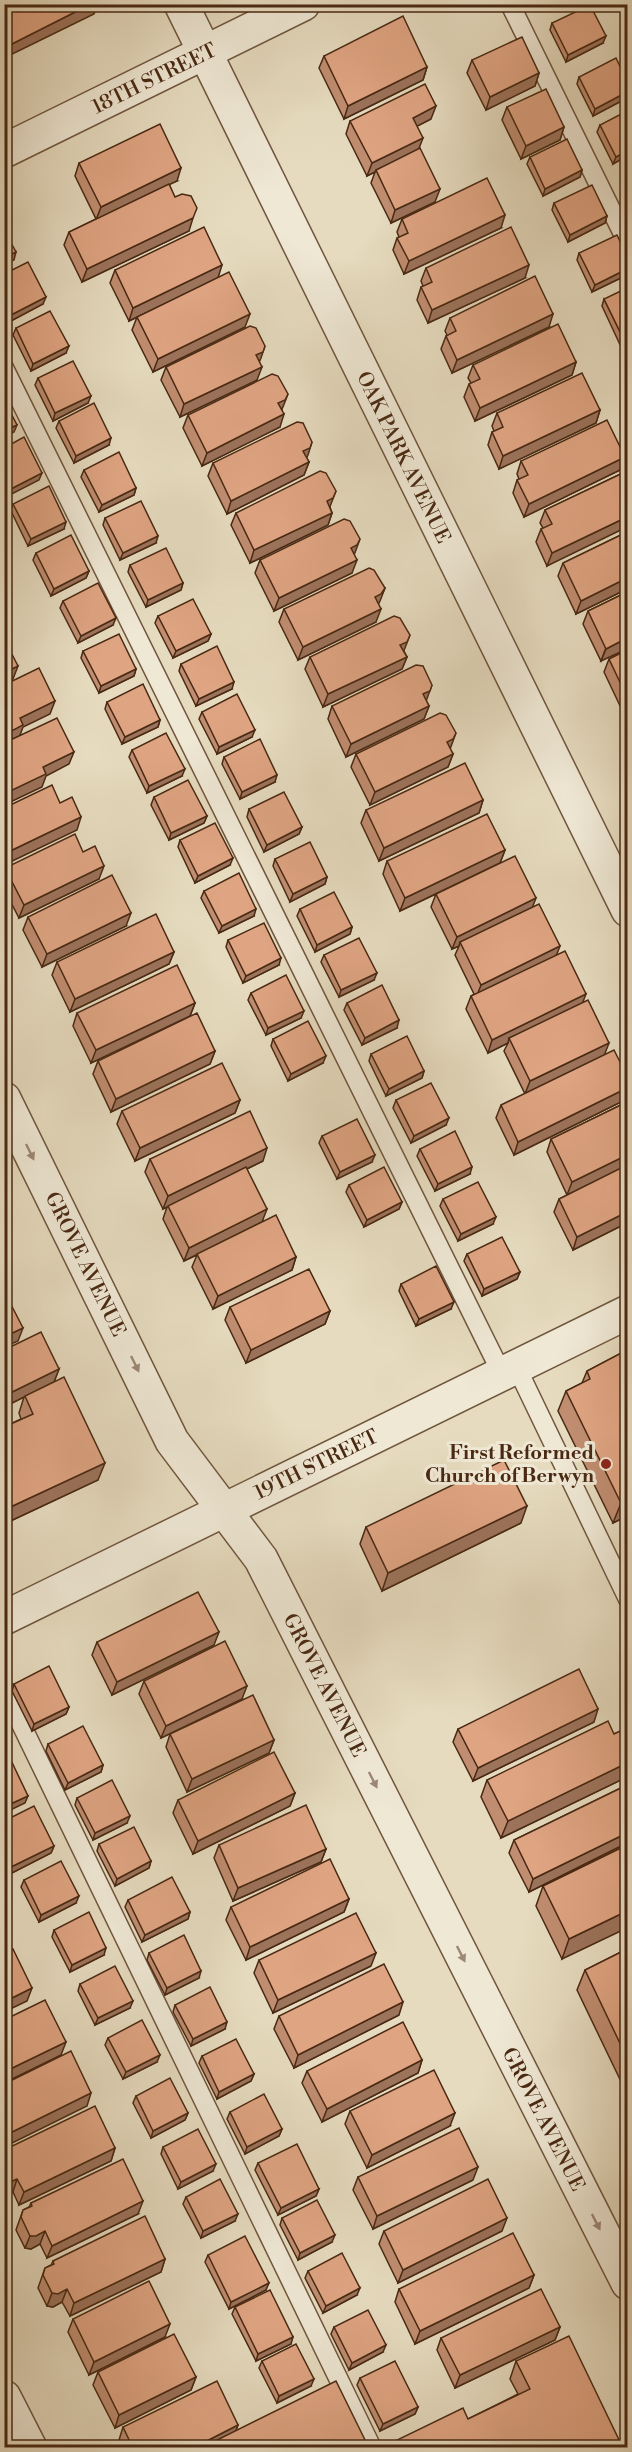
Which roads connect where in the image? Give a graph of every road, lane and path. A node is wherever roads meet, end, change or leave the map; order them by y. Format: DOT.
graph roads {
  1 [pos="181,4"];
  2 [pos="303,4"];
  3 [pos="510,4"];
  4 [pos="204,53"];
  5 [pos="4,151"];
  6 [pos="627,244"];
  7 [pos="4,368"];
  8 [pos="627,910"];
  9 [pos="4,1099"];
  10 [pos="627,1312"];
  11 [pos="509,1370"];
  12 [pos="224,1510"];
  13 [pos="626,1593"];
  14 [pos="4,1618"];
  15 [pos="4,1689"];
  16 [pos="627,2283"];
  17 [pos="4,2397"];
  18 [pos="30,2448"];
  19 [pos="372,2448"];
  1 -- 4 [label="street, OAK PARK AVENUE"];
  2 -- 4 [label="street, 18TH STREET"];
  3 -- 6 [label="lane"];
  4 -- 5 [label="street, 18TH STREET"];
  4 -- 8 [label="street, OAK PARK AVENUE"];
  7 -- 11 [label="lane"];
  9 -- 12 [label="street, GROVE AVENUE, one-way"];
  10 -- 11 [label="street, 19TH STREET"];
  11 -- 12 [label="street, 19TH STREET"];
  11 -- 13 [label="lane"];
  12 -- 14 [label="street, 19TH STREET"];
  12 -- 16 [label="street, GROVE AVENUE, one-way"];
  15 -- 19 [label="lane"];
  17 -- 18 [label="street"];
}
